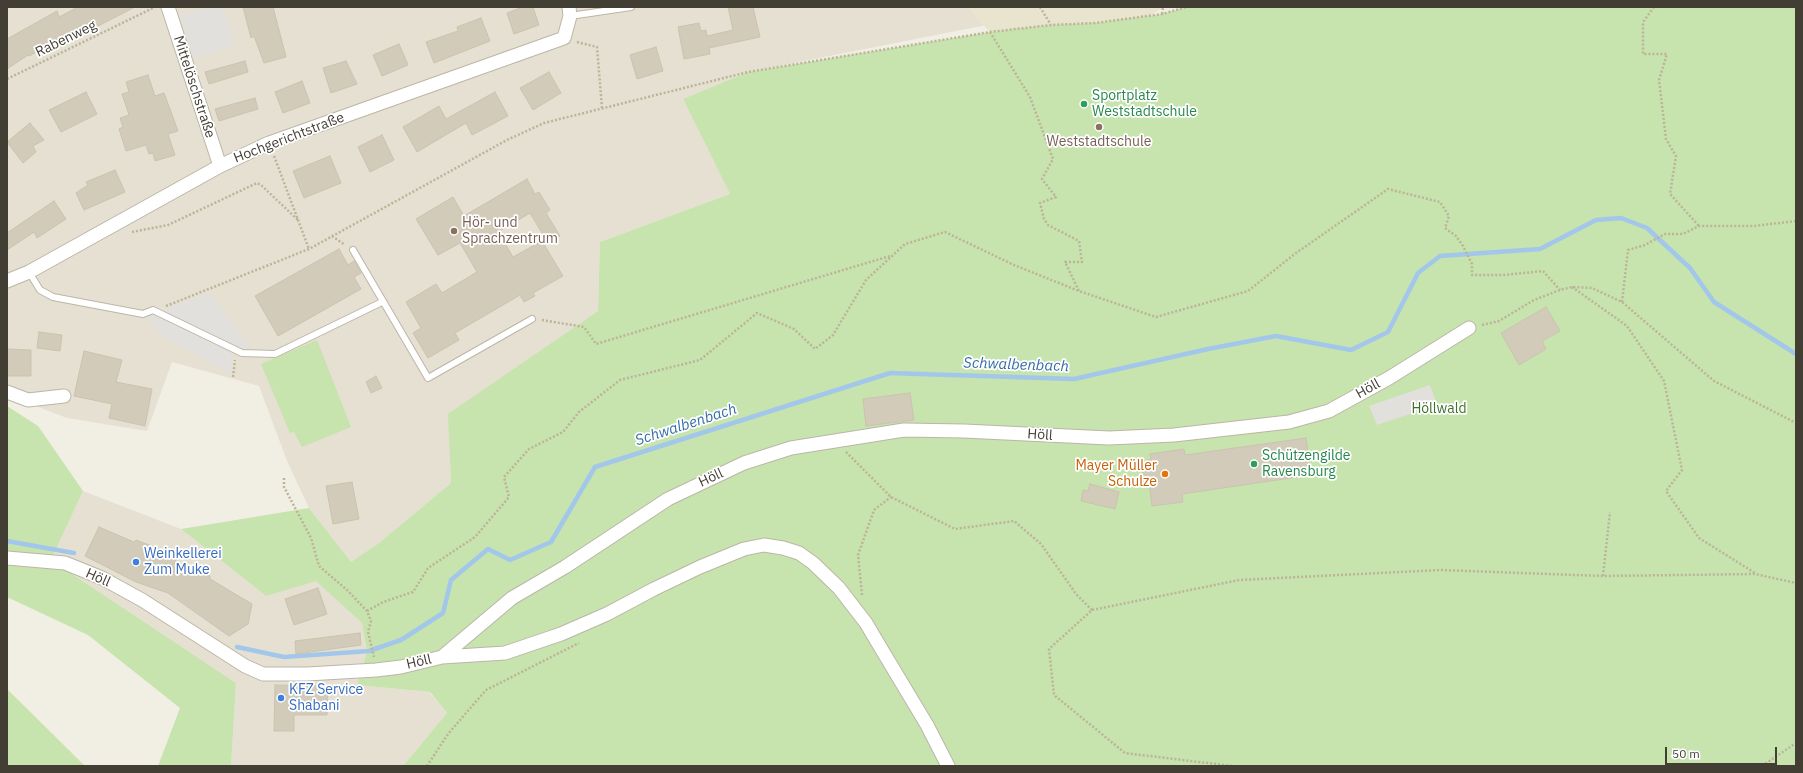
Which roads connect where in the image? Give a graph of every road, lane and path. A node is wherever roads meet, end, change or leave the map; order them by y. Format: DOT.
graph roads {
  1 [pos="155,7"];
  2 [pos="168,7"];
  3 [pos="632,7"];
  4 [pos="1040,7"];
  5 [pos="1163,7"];
  6 [pos="1187,7"];
  7 [pos="1654,7"];
  8 [pos="570,11"];
  9 [pos="1162,14"];
  10 [pos="1051,25"];
  11 [pos="990,32"];
  12 [pos="564,38"];
  13 [pos="7,79"];
  14 [pos="602,108"];
  15 [pos="269,143"];
  16 [pos="220,166"];
  17 [pos="298,220"];
  18 [pos="1796,221"];
  19 [pos="1699,226"];
  20 [pos="130,232"];
  21 [pos="332,236"];
  22 [pos="309,249"];
  23 [pos="353,250"];
  24 [pos="892,255"];
  25 [pos="29,272"];
  26 [pos="7,281"];
  27 [pos="1572,286"];
  28 [pos="1560,290"];
  29 [pos="1079,291"];
  30 [pos="382,302"];
  31 [pos="1622,302"];
  32 [pos="153,310"];
  33 [pos="532,319"];
  34 [pos="1469,328"];
  35 [pos="236,352"];
  36 [pos="233,377"];
  37 [pos="7,392"];
  38 [pos="64,396"];
  39 [pos="1796,423"];
  40 [pos="833,440"];
  41 [pos="284,478"];
  42 [pos="891,497"];
  43 [pos="1610,512"];
  44 [pos="7,558"];
  45 [pos="1755,574"];
  46 [pos="1603,576"];
  47 [pos="1796,583"];
  48 [pos="863,601"];
  49 [pos="1092,610"];
  50 [pos="367,611"];
  51 [pos="582,641"];
  52 [pos="374,657"];
  53 [pos="442,657"];
  54 [pos="1796,743"];
  55 [pos="427,766"];
  56 [pos="948,766"];
  57 [pos="1232,766"];
  58 [pos="1762,766"];
  1 -- 13 [label="path, Rabenweg"];
  2 -- 16 [label="street, Mittelöschstraße"];
  3 -- 8 [label="lane"];
  4 -- 10 [label="path"];
  5 -- 9 [label="path"];
  6 -- 9 [label="path"];
  7 -- 19 [label="path"];
  8 -- 12 [label="street"];
  9 -- 10 [label="path"];
  10 -- 11 [label="path"];
  11 -- 14 [label="path"];
  11 -- 29 [label="path"];
  12 -- 14 [label="path"];
  12 -- 15 [label="street, Hochgerichtstraße"];
  14 -- 21 [label="path"];
  15 -- 16 [label="street, Hochgerichtstraße"];
  15 -- 17 [label="path"];
  16 -- 25 [label="street, Hochgerichtstraße"];
  17 -- 20 [label="path"];
  17 -- 22 [label="path"];
  18 -- 19 [label="path"];
  19 -- 31 [label="path"];
  21 -- 22 [label="path"];
  21 -- 23 [label="path"];
  22 -- 32 [label="path"];
  23 -- 30 [label="lane"];
  24 -- 29 [label="path"];
  24 -- 33 [label="path"];
  24 -- 50 [label="path"];
  25 -- 26 [label="street, Hochgerichtstraße"];
  25 -- 32 [label="lane"];
  27 -- 28 [label="path"];
  27 -- 31 [label="path"];
  27 -- 45 [label="path"];
  28 -- 29 [label="path"];
  28 -- 34 [label="path"];
  30 -- 33 [label="lane"];
  30 -- 35 [label="lane"];
  31 -- 39 [label="path"];
  32 -- 35 [label="lane"];
  34 -- 40 [label="street, Höll"];
  35 -- 36 [label="path"];
  37 -- 38 [label="street"];
  40 -- 42 [label="path"];
  40 -- 53 [label="street, Höll"];
  41 -- 50 [label="path"];
  42 -- 48 [label="path"];
  42 -- 49 [label="path"];
  43 -- 46 [label="path"];
  44 -- 53 [label="street, Höll"];
  45 -- 46 [label="path"];
  45 -- 47 [label="path"];
  46 -- 49 [label="path"];
  49 -- 57 [label="path"];
  50 -- 52 [label="path"];
  51 -- 55 [label="path"];
  53 -- 56 [label="street"];
  54 -- 58 [label="path"];
}
